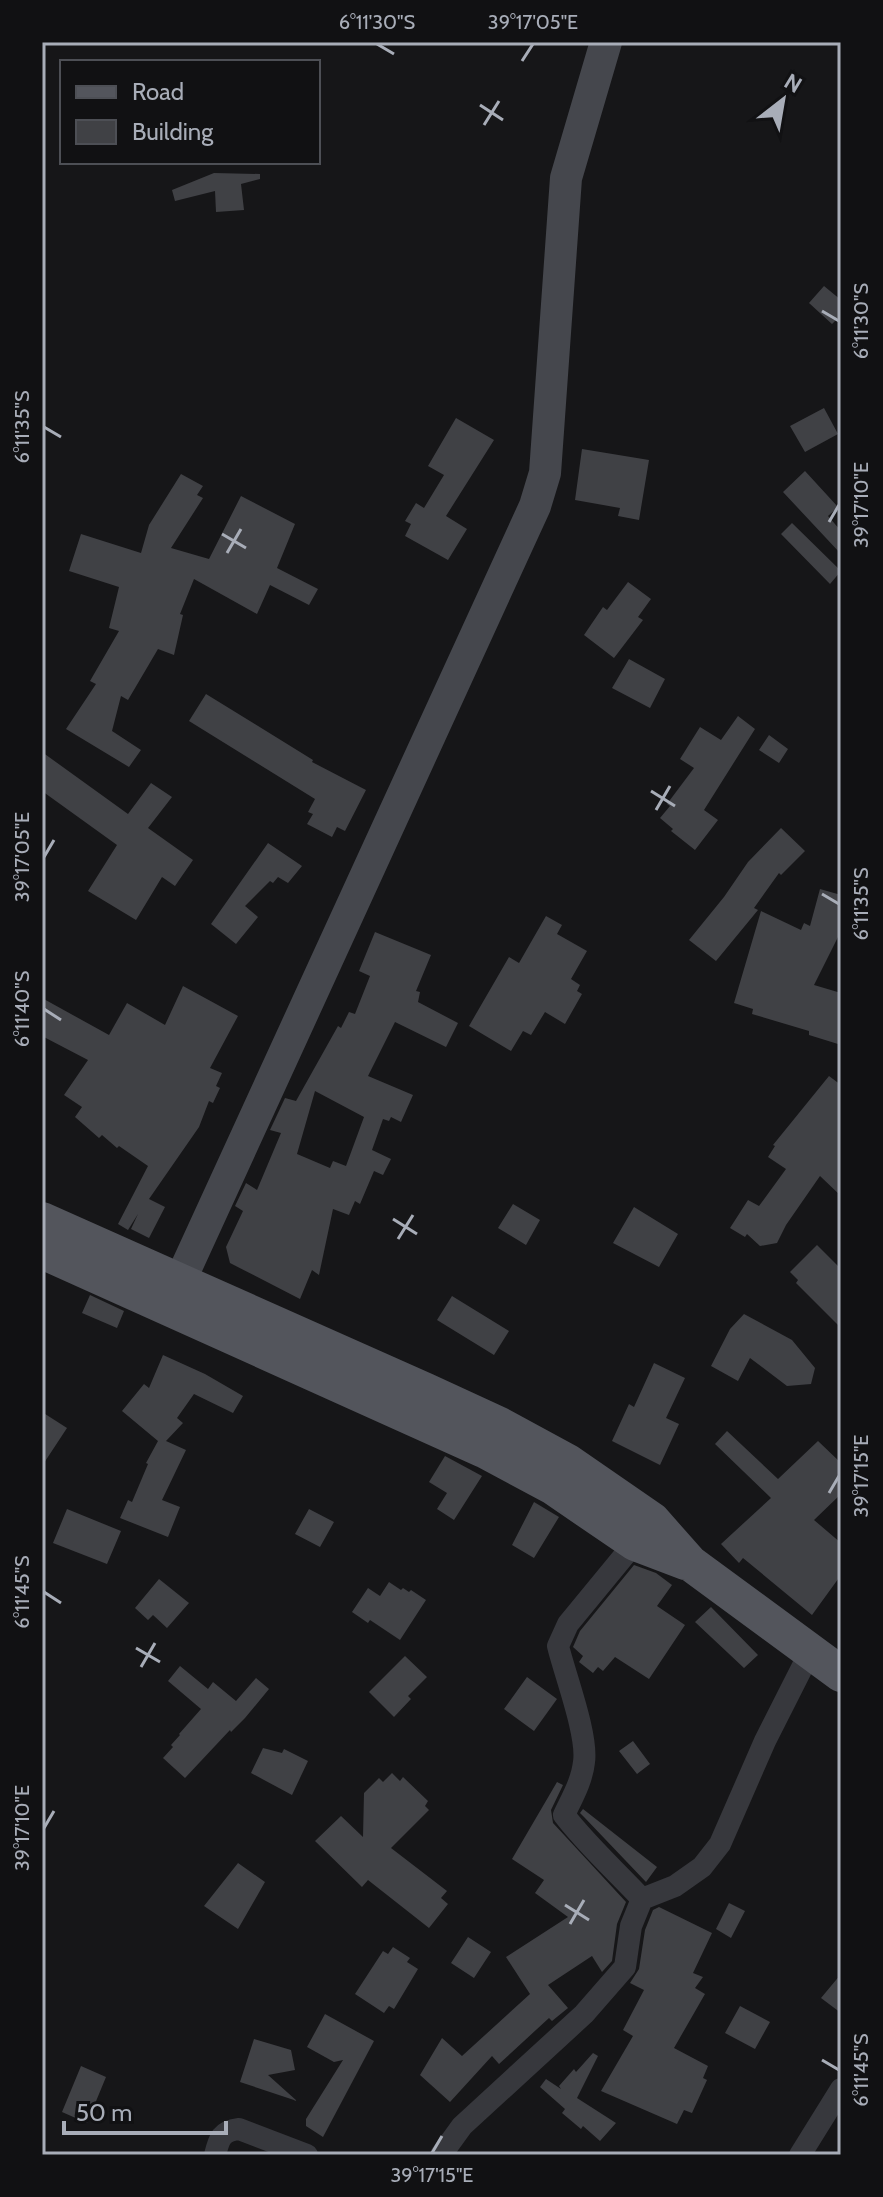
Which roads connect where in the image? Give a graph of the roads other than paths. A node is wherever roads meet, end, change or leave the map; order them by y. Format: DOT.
graph roads {
  1 [pos="606,42"];
  2 [pos="42,1220"];
  3 [pos="42,1251"];
  4 [pos="173,1294"];
  5 [pos="644,1531"];
  6 [pos="810,1652"];
  7 [pos="841,1674"];
  8 [pos="642,1899"];
  9 [pos="841,2089"];
  10 [pos="215,2155"];
  11 [pos="307,2155"];
  12 [pos="441,2155"];
  13 [pos="800,2155"];
  1 -- 4 [label="street"];
  2 -- 4 [label="main road"];
  3 -- 4 [label="main road"];
  4 -- 5 [label="main road"];
  5 -- 6 [label="main road"];
  5 -- 8 [label="street"];
  6 -- 7 [label="main road"];
  6 -- 8 [label="street"];
  8 -- 12 [label="street"];
  9 -- 13 [label="street"];
  10 -- 11 [label="street"];
}
